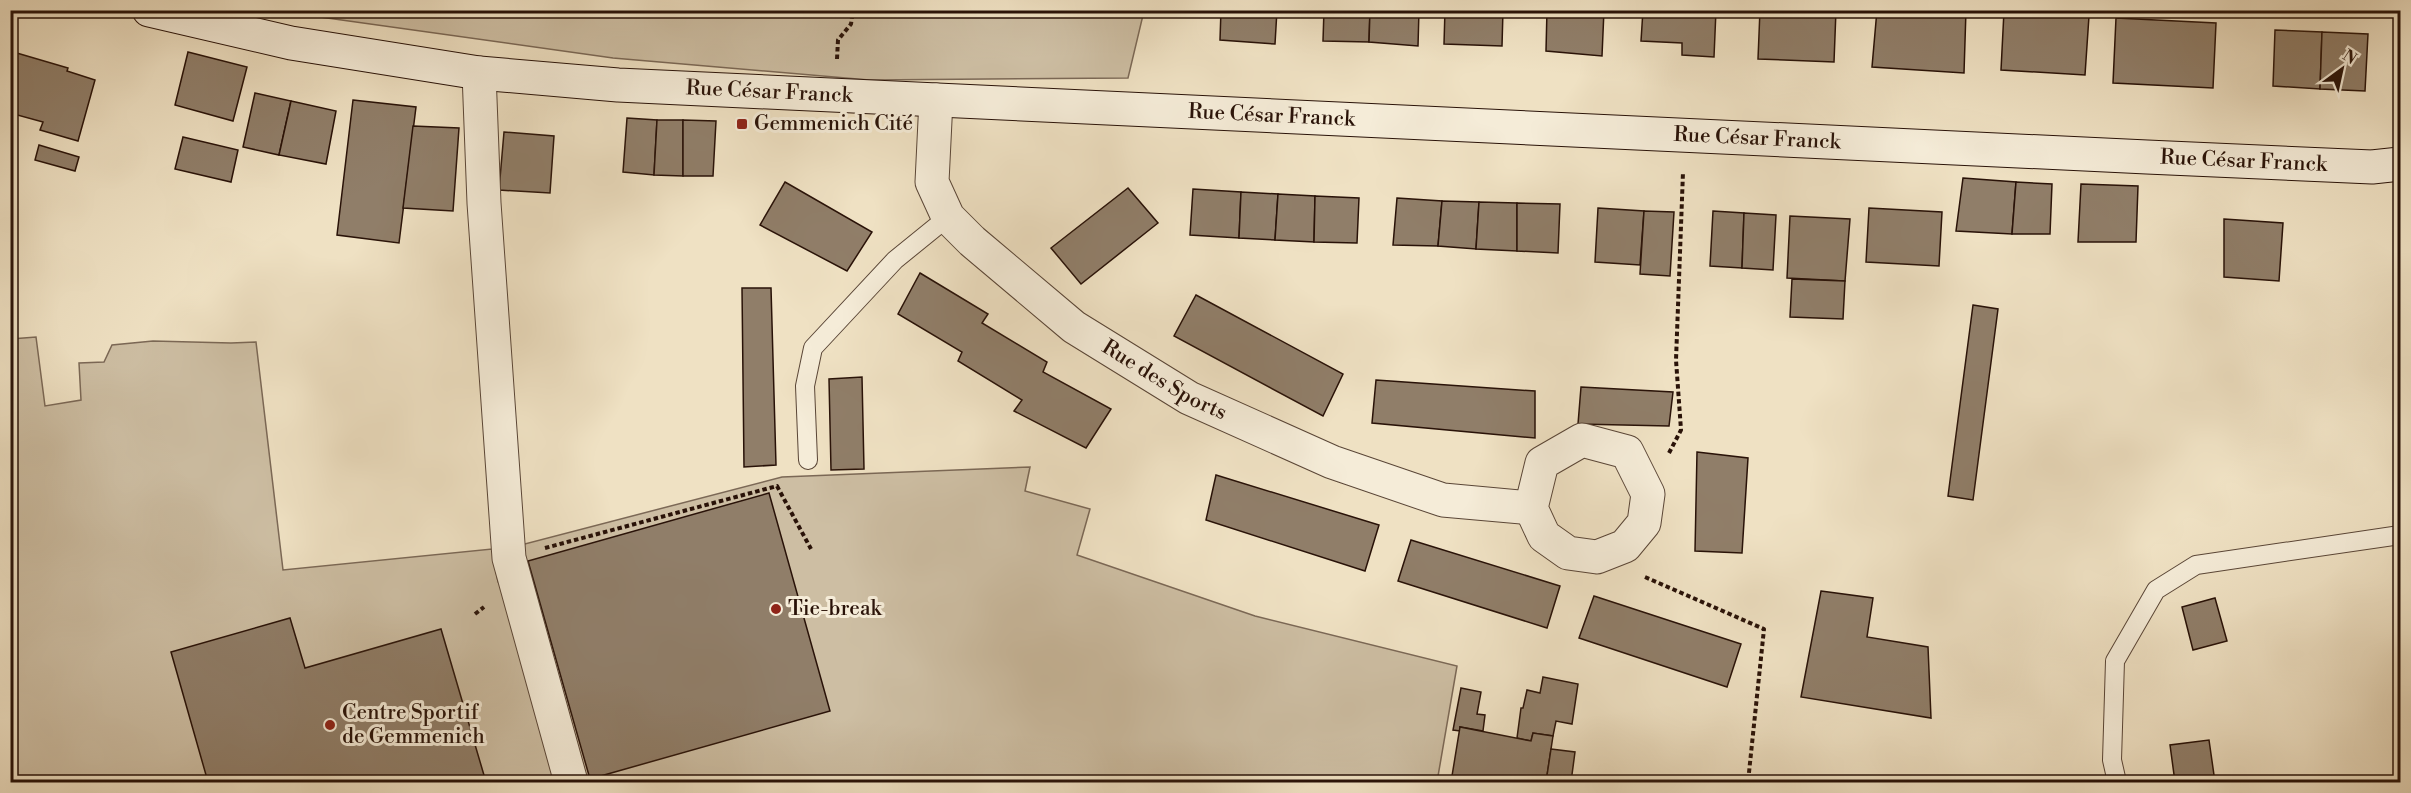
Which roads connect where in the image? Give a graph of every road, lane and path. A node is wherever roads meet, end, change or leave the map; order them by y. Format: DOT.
graph roads {
  1 [pos="149,10"];
  2 [pos="853,10"];
  3 [pos="479,73"];
  4 [pos="831,95"];
  5 [pos="936,100"];
  6 [pos="1684,135"];
  7 [pos="2400,164"];
  8 [pos="948,217"];
  9 [pos="808,460"];
  10 [pos="1648,494"];
  11 [pos="1532,508"];
  12 [pos="2400,534"];
  13 [pos="811,549"];
  14 [pos="1598,557"];
  15 [pos="509,558"];
  16 [pos="571,783"];
  17 [pos="1748,783"];
  18 [pos="2117,783"];
  1 -- 3 [label="main road, Rue César Franck"];
  2 -- 4 [label="path"];
  3 -- 4 [label="main road, Rue César Franck"];
  3 -- 15 [label="main road"];
  4 -- 5 [label="main road, Rue César Franck"];
  5 -- 6 [label="main road, Rue César Franck"];
  5 -- 8 [label="main road, Rue des Sports"];
  6 -- 7 [label="main road, Rue César Franck"];
  6 -- 10 [label="path"];
  8 -- 9 [label="lane"];
  8 -- 11 [label="main road, Rue des Sports"];
  10 -- 11 [label="main road"];
  10 -- 14 [label="main road"];
  11 -- 14 [label="main road"];
  12 -- 18 [label="lane"];
  13 -- 15 [label="path"];
  14 -- 17 [label="path"];
  15 -- 16 [label="main road"];
}
